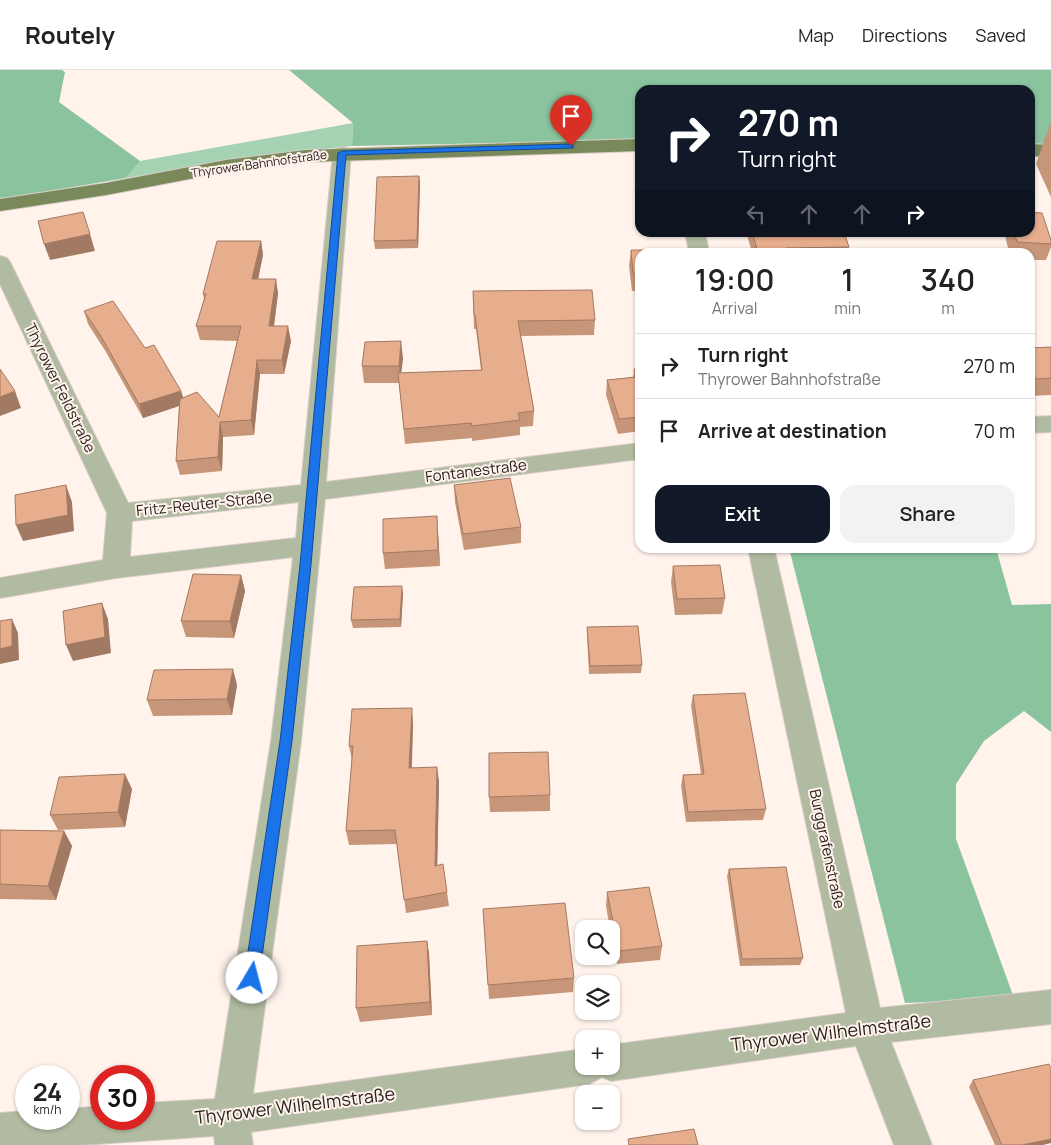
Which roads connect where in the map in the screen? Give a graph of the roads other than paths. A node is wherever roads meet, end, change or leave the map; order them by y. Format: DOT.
graph roads {
  1 [pos="635,145"];
  2 [pos="1035,150"];
  3 [pos="1051,151"];
  4 [pos="342,153"];
  5 [pos="0,205"];
  6 [pos="0,262"];
  7 [pos="1051,424"];
  8 [pos="1035,425"];
  9 [pos="635,451"];
  10 [pos="313,492"];
  11 [pos="120,513"];
  12 [pos="308,546"];
  13 [pos="762,553"];
  14 [pos="116,568"];
  15 [pos="0,588"];
  16 [pos="1051,1007"];
  17 [pos="867,1028"];
  18 [pos="620,1062"];
  19 [pos="575,1069"];
  20 [pos="233,1131"];
  21 [pos="0,1132"];
  22 [pos="913,1145"];
  1 -- 4 [label="main road, Thyrower Bahnhofstraße"];
  2 -- 3 [label="main road"];
  4 -- 5 [label="main road, Thyrower Bahnhofstraße"];
  4 -- 10 [label="street"];
  6 -- 11 [label="street, Thyrower Feldstraße"];
  7 -- 8 [label="street"];
  9 -- 10 [label="street, Fontanestraße"];
  10 -- 11 [label="street, Fritz-Reuter-Straße"];
  10 -- 12 [label="street"];
  11 -- 14 [label="street, Fritz-Reuter-Straße"];
  12 -- 14 [label="street"];
  12 -- 20 [label="street"];
  13 -- 17 [label="street, Burggrafenstraße"];
  14 -- 15 [label="street"];
  16 -- 17 [label="street, Thyrower Wilhelmstraße"];
  17 -- 18 [label="street, Thyrower Wilhelmstraße"];
  17 -- 22 [label="street, Burggrafenstraße"];
  19 -- 20 [label="street, Thyrower Wilhelmstraße"];
  20 -- 21 [label="street, Thyrower Wilhelmstraße"];
}
